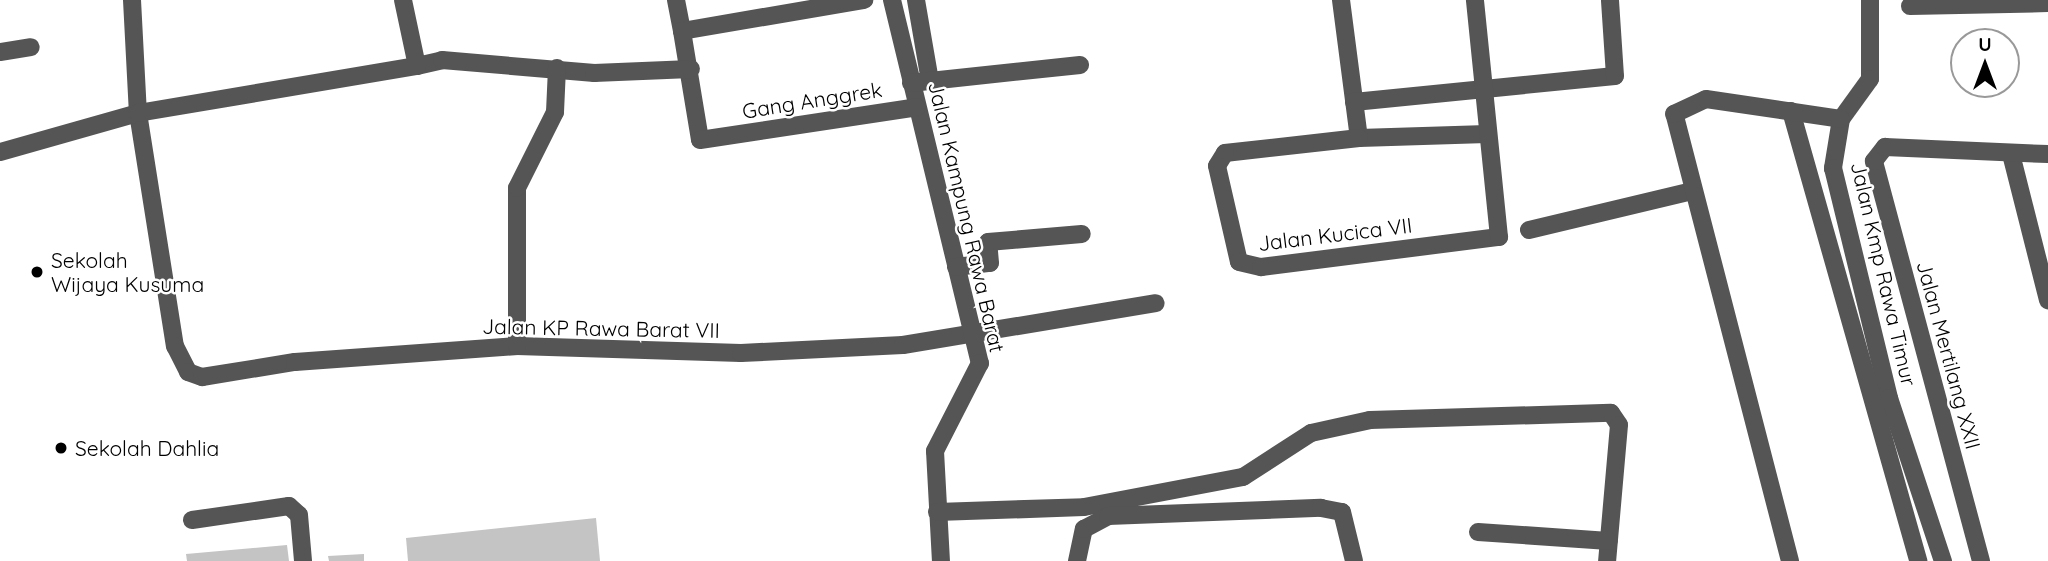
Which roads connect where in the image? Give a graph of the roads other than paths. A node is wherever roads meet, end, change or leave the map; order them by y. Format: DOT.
graph roads {
  1 [pos="132,0"];
  2 [pos="403,0"];
  3 [pos="676,0"];
  4 [pos="864,0"];
  5 [pos="892,0"];
  6 [pos="916,0"];
  7 [pos="1341,0"];
  8 [pos="1475,0"];
  9 [pos="1610,0"];
  10 [pos="1870,0"];
  11 [pos="2048,3"];
  12 [pos="1910,6"];
  13 [pos="682,31"];
  14 [pos="32,47"];
  15 [pos="0,51"];
  16 [pos="1080,65"];
  17 [pos="417,66"];
  18 [pos="557,68"];
  19 [pos="691,69"];
  20 [pos="930,81"];
  21 [pos="911,83"];
  22 [pos="1483,93"];
  23 [pos="1354,102"];
  24 [pos="917,107"];
  25 [pos="1791,111"];
  26 [pos="138,113"];
  27 [pos="1841,119"];
  28 [pos="1487,134"];
  29 [pos="1359,138"];
  30 [pos="0,152"];
  31 [pos="2011,154"];
  32 [pos="2048,154"];
  33 [pos="1693,191"];
  34 [pos="1529,230"];
  35 [pos="1082,234"];
  36 [pos="956,267"];
  37 [pos="2048,300"];
  38 [pos="1156,303"];
  39 [pos="972,332"];
  40 [pos="517,346"];
  41 [pos="937,512"];
  42 [pos="192,520"];
  43 [pos="1478,532"];
  44 [pos="1609,541"];
  45 [pos="303,561"];
  46 [pos="941,561"];
  47 [pos="1077,561"];
  48 [pos="1354,561"];
  49 [pos="1607,561"];
  50 [pos="1790,561"];
  51 [pos="1918,561"];
  52 [pos="1943,561"];
  53 [pos="1981,561"];
  1 -- 26 [label="street"];
  2 -- 17 [label="street"];
  3 -- 13 [label="street"];
  4 -- 13 [label="street"];
  5 -- 21 [label="street, Jalan Kampung Rawa Barat"];
  6 -- 20 [label="street"];
  7 -- 23 [label="street"];
  8 -- 22 [label="street, Jalan Kucica VII"];
  9 -- 22 [label="street"];
  10 -- 27 [label="street, Jalan Kmp Rawa Timur"];
  11 -- 12 [label="street"];
  13 -- 19 [label="street"];
  14 -- 15 [label="street"];
  16 -- 20 [label="street"];
  17 -- 18 [label="street"];
  17 -- 26 [label="street"];
  18 -- 19 [label="street"];
  18 -- 40 [label="street"];
  19 -- 24 [label="street, Gang Anggrek"];
  20 -- 21 [label="street"];
  21 -- 24 [label="street, Jalan Kampung Rawa Barat"];
  22 -- 23 [label="street"];
  22 -- 28 [label="street, Jalan Kucica VII"];
  23 -- 29 [label="street"];
  24 -- 36 [label="street, Jalan Kampung Rawa Barat"];
  25 -- 27 [label="street"];
  25 -- 33 [label="street"];
  25 -- 51 [label="street"];
  26 -- 30 [label="street"];
  26 -- 40 [label="street, Jalan KP Rawa Barat VII"];
  27 -- 52 [label="street, Jalan Kmp Rawa Timur"];
  28 -- 29 [label="street, Jalan Kucica VII"];
  28 -- 29 [label="street, Jalan Kucica VII"];
  31 -- 32 [label="street"];
  31 -- 37 [label="street"];
  31 -- 53 [label="street, Jalan Mertilang XXII"];
  33 -- 34 [label="street"];
  33 -- 50 [label="street"];
  35 -- 36 [label="street"];
  36 -- 39 [label="street, Jalan Kampung Rawa Barat"];
  38 -- 39 [label="street, Jalan KP Rawa Barat VII"];
  39 -- 40 [label="street, Jalan KP Rawa Barat VII"];
  39 -- 41 [label="street, Jalan Kampung Rawa Barat"];
  41 -- 44 [label="street"];
  41 -- 46 [label="street, Jalan Kampung Rawa Barat"];
  42 -- 45 [label="street"];
  43 -- 44 [label="street"];
  44 -- 49 [label="street"];
  47 -- 48 [label="street"];
}
